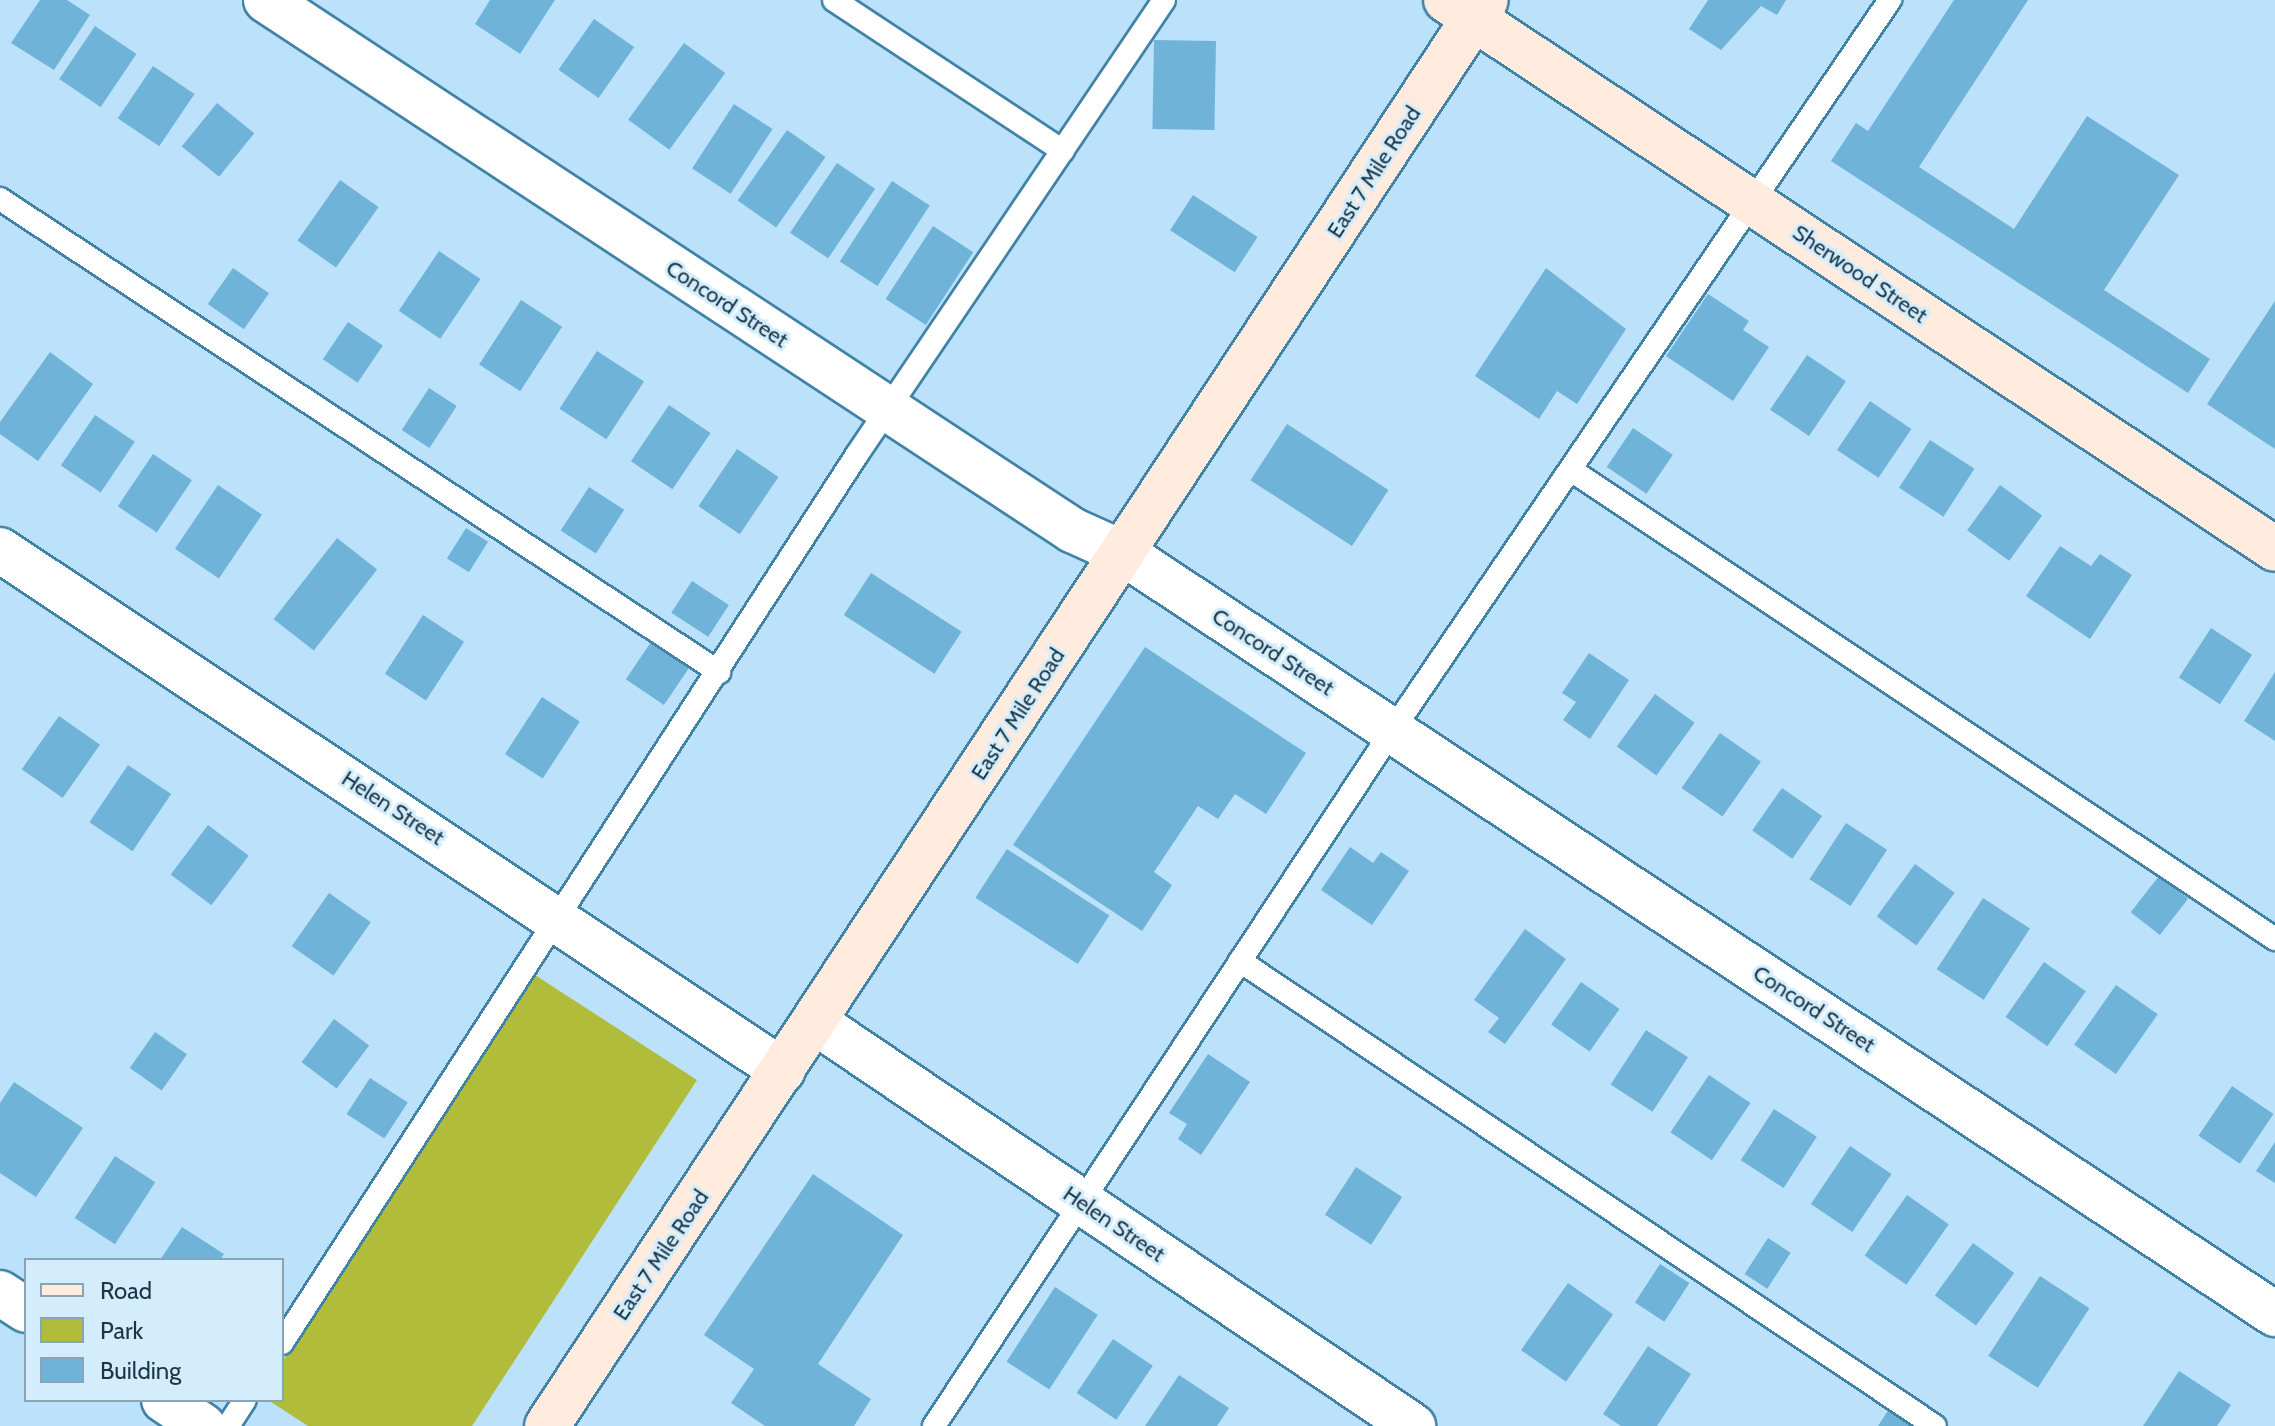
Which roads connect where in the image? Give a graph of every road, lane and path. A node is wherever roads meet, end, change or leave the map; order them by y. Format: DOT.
graph roads {
  1 [pos="266,0"];
  2 [pos="834,0"];
  3 [pos="1164,0"];
  4 [pos="1890,0"];
  5 [pos="1468,6"];
  6 [pos="1063,151"];
  7 [pos="0,199"];
  8 [pos="1754,204"];
  9 [pos="890,411"];
  10 [pos="1571,470"];
  11 [pos="2275,549"];
  12 [pos="0,550"];
  13 [pos="1123,553"];
  14 [pos="719,672"];
  15 [pos="1392,731"];
  16 [pos="560,918"];
  17 [pos="2275,939"];
  18 [pos="1240,961"];
  19 [pos="815,1022"];
  20 [pos="783,1071"];
  21 [pos="1081,1202"];
  22 [pos="0,1293"];
  23 [pos="24,1309"];
  24 [pos="2275,1314"];
  25 [pos="284,1340"];
  26 [pos="167,1402"];
  27 [pos="244,1402"];
  28 [pos="203,1426"];
  29 [pos="228,1426"];
  30 [pos="547,1426"];
  31 [pos="934,1426"];
  32 [pos="1413,1426"];
  33 [pos="1935,1426"];
  1 -- 9 [label="street, Concord Street"];
  2 -- 6 [label="lane"];
  3 -- 6 [label="lane"];
  4 -- 8 [label="lane"];
  5 -- 8 [label="street, Sherwood Street"];
  5 -- 13 [label="street, East 7 Mile Road"];
  6 -- 9 [label="lane"];
  7 -- 14 [label="lane"];
  8 -- 10 [label="lane"];
  8 -- 11 [label="street, Sherwood Street"];
  9 -- 13 [label="street, Concord Street"];
  9 -- 14 [label="lane"];
  10 -- 15 [label="lane"];
  10 -- 17 [label="lane"];
  12 -- 16 [label="street, Helen Street"];
  13 -- 15 [label="street, Concord Street"];
  13 -- 19 [label="street, East 7 Mile Road"];
  14 -- 16 [label="lane"];
  15 -- 18 [label="lane"];
  15 -- 24 [label="street, Concord Street"];
  16 -- 20 [label="street, Helen Street"];
  16 -- 25 [label="lane"];
  18 -- 21 [label="lane"];
  18 -- 33 [label="lane"];
  19 -- 20 [label="street, East 7 Mile Road"];
  19 -- 21 [label="street, Helen Street"];
  20 -- 30 [label="street, East 7 Mile Road"];
  21 -- 31 [label="lane"];
  21 -- 32 [label="street, Helen Street"];
  22 -- 23 [label="street"];
  26 -- 28 [label="street"];
  27 -- 29 [label="lane"];
}
